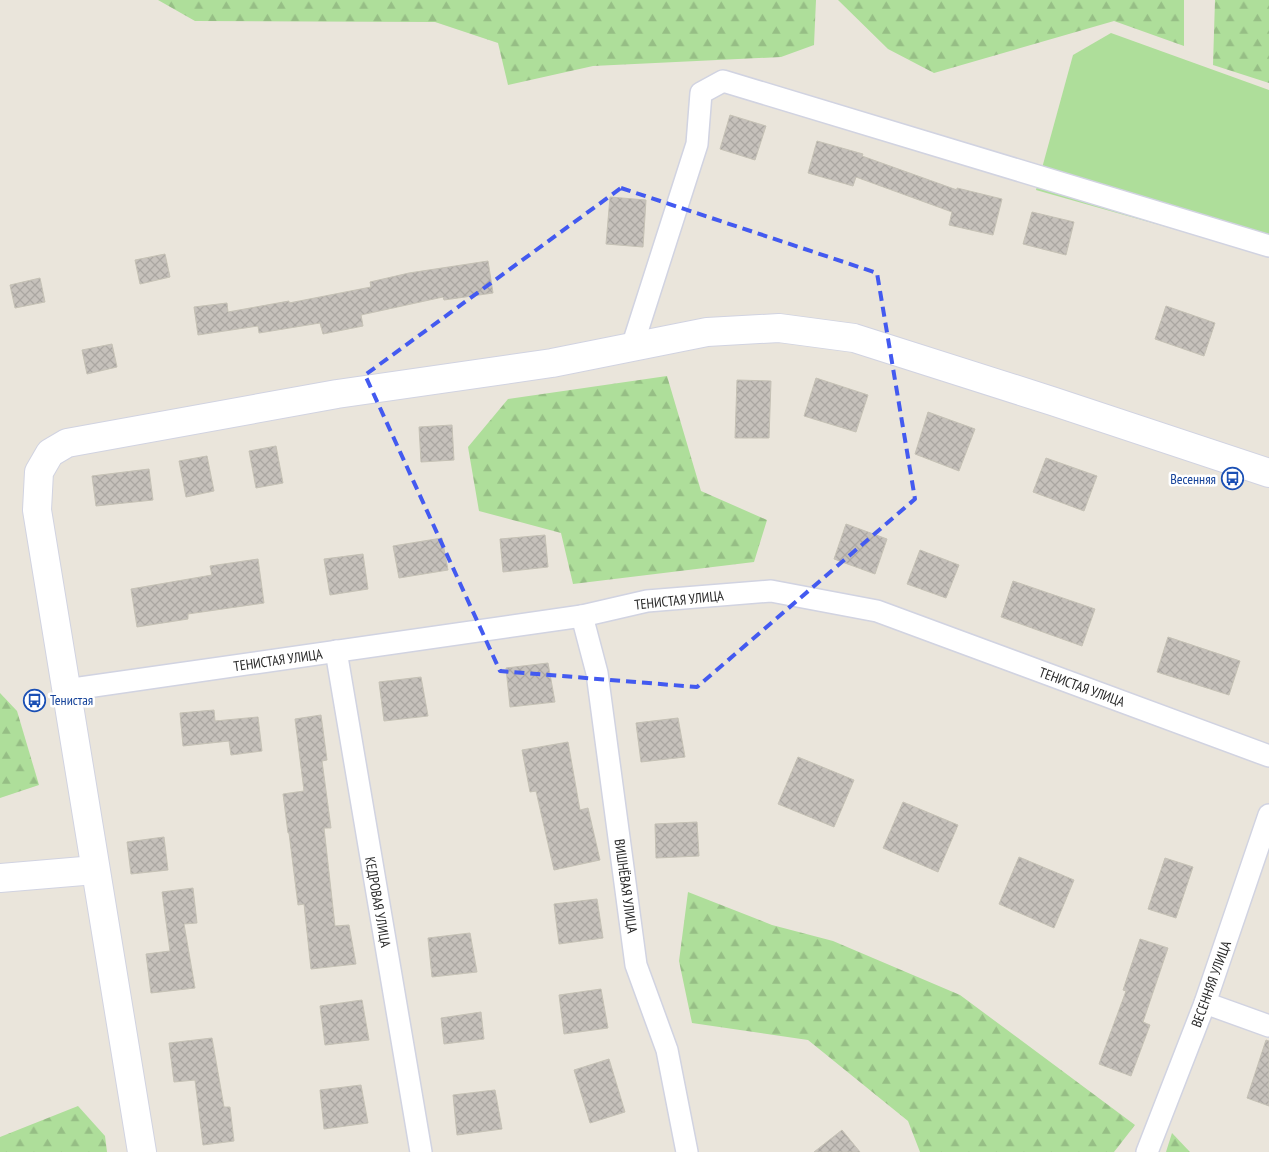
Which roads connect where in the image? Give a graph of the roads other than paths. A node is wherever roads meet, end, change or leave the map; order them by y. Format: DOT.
graph roads {
  1 [pos="1269,246"];
  2 [pos="632,347"];
  3 [pos="1269,473"];
  4 [pos="582,616"];
  5 [pos="336,652"];
  6 [pos="66,690"];
  7 [pos="1269,756"];
  8 [pos="1269,815"];
  9 [pos="95,870"];
  10 [pos="0,878"];
  11 [pos="1205,1003"];
  12 [pos="1269,1026"];
  13 [pos="142,1152"];
  14 [pos="421,1152"];
  15 [pos="686,1152"];
  16 [pos="1147,1152"];
  1 -- 2 [label="street"];
  2 -- 3 [label="street"];
  2 -- 6 [label="street"];
  4 -- 5 [label="street, ТЕНИСТАЯ УЛИЦА"];
  4 -- 7 [label="street, ТЕНИСТАЯ УЛИЦА"];
  4 -- 15 [label="street, ВИШНЁВАЯ УЛИЦА"];
  5 -- 6 [label="street, ТЕНИСТАЯ УЛИЦА"];
  5 -- 14 [label="street, КЕДРОВАЯ УЛИЦА"];
  6 -- 9 [label="street"];
  8 -- 11 [label="street, ВЕСЕННЯЯ УЛИЦА"];
  9 -- 10 [label="street"];
  9 -- 13 [label="street"];
  11 -- 12 [label="street"];
  11 -- 16 [label="street, ВЕСЕННЯЯ УЛИЦА"];
}
